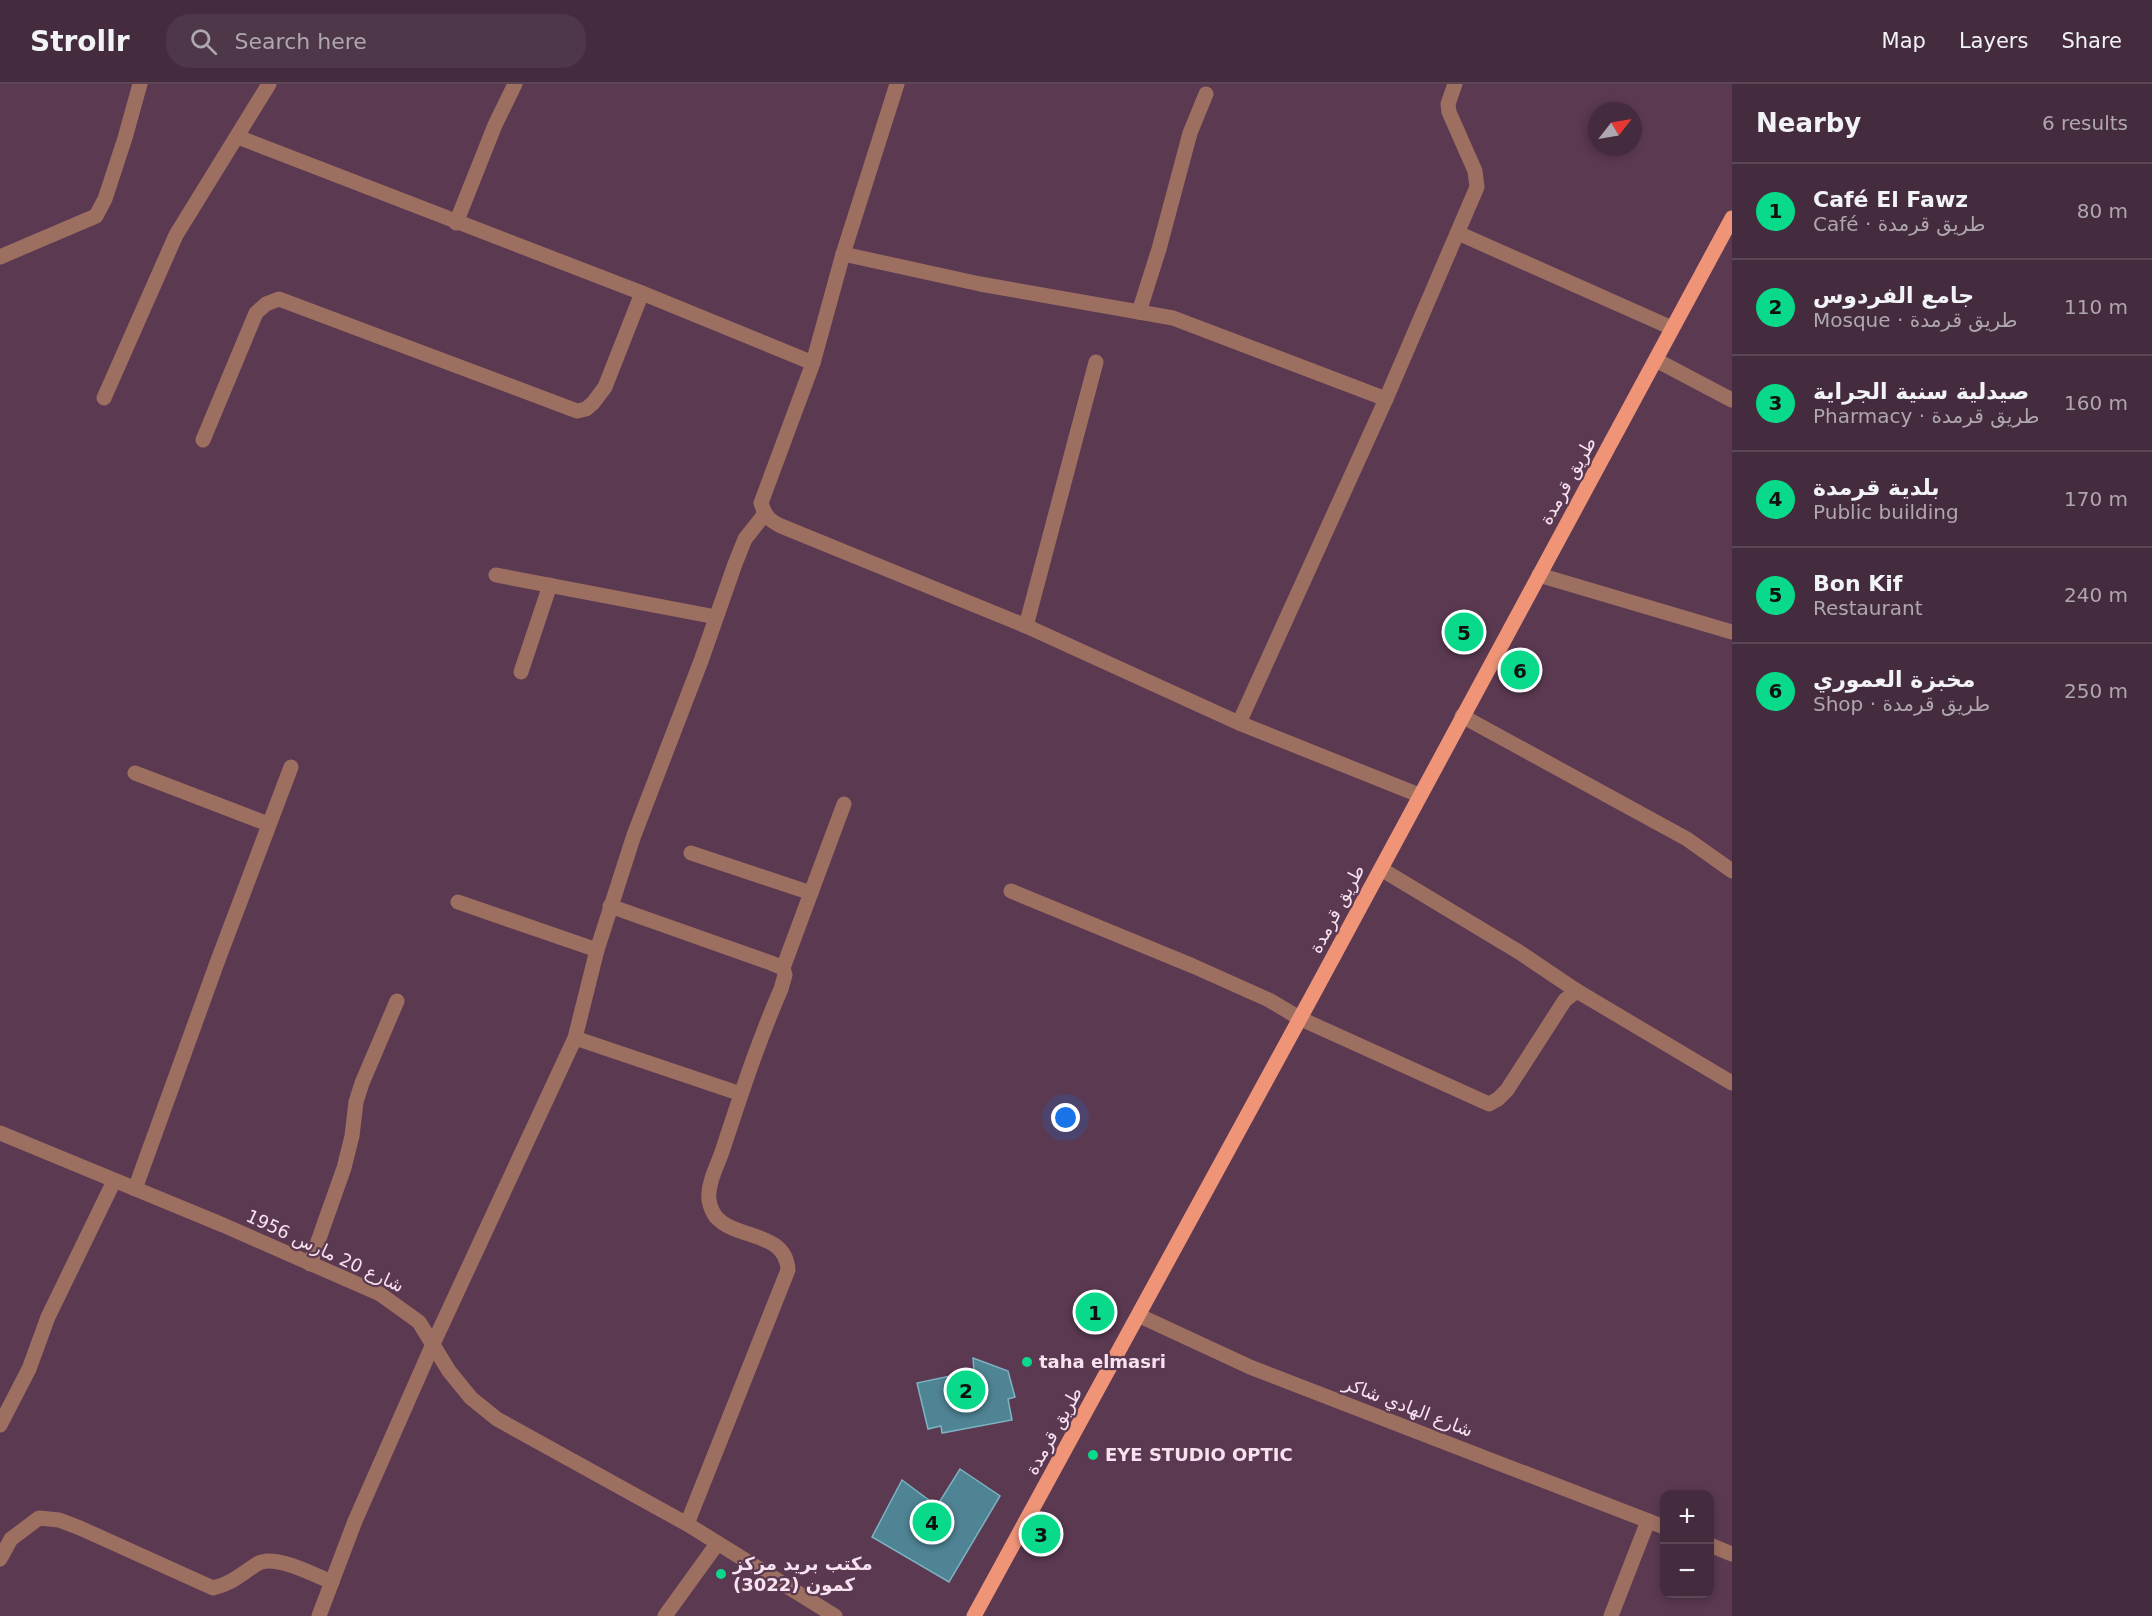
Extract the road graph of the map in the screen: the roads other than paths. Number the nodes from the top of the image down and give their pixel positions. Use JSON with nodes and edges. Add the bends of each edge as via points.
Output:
{"nodes":[{"id":1,"x":140,"y":84,"type":"edge"},
{"id":2,"x":269,"y":84,"type":"edge"},
{"id":3,"x":515,"y":84,"type":"edge"},
{"id":4,"x":897,"y":84,"type":"edge"},
{"id":5,"x":1455,"y":84,"type":"edge"},
{"id":6,"x":1206,"y":94,"type":"dead end"},
{"id":7,"x":238,"y":137,"type":"junction"},
{"id":8,"x":1732,"y":218,"type":"edge"},
{"id":9,"x":456,"y":223,"type":"junction"},
{"id":10,"x":1458,"y":234,"type":"junction"},
{"id":11,"x":843,"y":254,"type":"junction"},
{"id":12,"x":0,"y":257,"type":"edge"},
{"id":13,"x":642,"y":293,"type":"junction"},
{"id":14,"x":1139,"y":312,"type":"junction"},
{"id":15,"x":1672,"y":328,"type":"junction"},
{"id":16,"x":1656,"y":360,"type":"junction"},
{"id":17,"x":1096,"y":362,"type":"dead end"},
{"id":18,"x":813,"y":363,"type":"junction"},
{"id":19,"x":104,"y":398,"type":"dead end"},
{"id":20,"x":1386,"y":399,"type":"junction"},
{"id":21,"x":1732,"y":400,"type":"edge"},
{"id":22,"x":202,"y":440,"type":"dead end"},
{"id":23,"x":764,"y":515,"type":"junction"},
{"id":24,"x":496,"y":575,"type":"dead end"},
{"id":25,"x":1539,"y":575,"type":"junction"},
{"id":26,"x":550,"y":585,"type":"junction"},
{"id":27,"x":716,"y":616,"type":"junction"},
{"id":28,"x":1026,"y":626,"type":"junction"},
{"id":29,"x":1732,"y":632,"type":"edge"},
{"id":30,"x":521,"y":672,"type":"dead end"},
{"id":31,"x":1462,"y":716,"type":"junction"},
{"id":32,"x":1239,"y":723,"type":"junction"},
{"id":33,"x":291,"y":767,"type":"dead end"},
{"id":34,"x":135,"y":773,"type":"dead end"},
{"id":35,"x":1419,"y":795,"type":"junction"},
{"id":36,"x":844,"y":804,"type":"dead end"},
{"id":37,"x":268,"y":824,"type":"junction"},
{"id":38,"x":691,"y":853,"type":"dead end"},
{"id":39,"x":1381,"y":869,"type":"junction"},
{"id":40,"x":1732,"y":871,"type":"edge"},
{"id":41,"x":1011,"y":891,"type":"dead end"},
{"id":42,"x":811,"y":893,"type":"junction"},
{"id":43,"x":458,"y":902,"type":"dead end"},
{"id":44,"x":610,"y":906,"type":"junction"},
{"id":45,"x":597,"y":950,"type":"junction"},
{"id":46,"x":783,"y":968,"type":"junction"},
{"id":47,"x":1577,"y":991,"type":"junction"},
{"id":48,"x":397,"y":1001,"type":"dead end"},
{"id":49,"x":1301,"y":1019,"type":"junction"},
{"id":50,"x":575,"y":1038,"type":"junction"},
{"id":51,"x":1732,"y":1083,"type":"edge"},
{"id":52,"x":741,"y":1094,"type":"junction"},
{"id":53,"x":0,"y":1133,"type":"edge"},
{"id":54,"x":114,"y":1181,"type":"junction"},
{"id":55,"x":135,"y":1189,"type":"junction"},
{"id":56,"x":310,"y":1264,"type":"junction"},
{"id":57,"x":1140,"y":1316,"type":"junction"},
{"id":58,"x":433,"y":1344,"type":"junction"},
{"id":59,"x":0,"y":1425,"type":"edge"},
{"id":60,"x":1648,"y":1521,"type":"junction"},
{"id":61,"x":687,"y":1524,"type":"junction"},
{"id":62,"x":1660,"y":1525,"type":"edge"},
{"id":63,"x":1732,"y":1536,"type":"edge"},
{"id":64,"x":717,"y":1544,"type":"junction"},
{"id":65,"x":1714,"y":1547,"type":"edge"},
{"id":66,"x":1728,"y":1553,"type":"edge"},
{"id":67,"x":0,"y":1559,"type":"edge"},
{"id":68,"x":332,"y":1582,"type":"junction"},
{"id":69,"x":319,"y":1616,"type":"edge"},
{"id":70,"x":665,"y":1616,"type":"edge"},
{"id":71,"x":835,"y":1616,"type":"edge"},
{"id":72,"x":974,"y":1616,"type":"edge"},
{"id":73,"x":1611,"y":1616,"type":"edge"}],
"edges":[{"from":1,"to":12,"type":"street","via":[[96,216]]},
{"from":2,"to":7,"type":"street"},
{"from":3,"to":9,"type":"street"},
{"from":4,"to":11,"type":"street"},
{"from":5,"to":10,"type":"street","via":[[1449,112],[1477,187]]},
{"from":6,"to":14,"type":"street","via":[[1190,133]]},
{"from":7,"to":9,"type":"street"},
{"from":7,"to":19,"type":"street","via":[[176,235]]},
{"from":8,"to":15,"type":"main road","name":"طريق قرمدة"},
{"from":9,"to":13,"type":"street"},
{"from":10,"to":15,"type":"street"},
{"from":10,"to":20,"type":"street"},
{"from":11,"to":14,"type":"street","via":[[980,284]]},
{"from":11,"to":18,"type":"street"},
{"from":13,"to":18,"type":"street"},
{"from":13,"to":22,"type":"street","via":[[605,387],[593,404],[578,411],[279,299],[256,313]]},
{"from":14,"to":20,"type":"street","via":[[1173,318]]},
{"from":15,"to":16,"type":"main road","name":"طريق قرمدة"},
{"from":16,"to":21,"type":"street"},
{"from":16,"to":25,"type":"main road","name":"طريق قرمدة"},
{"from":17,"to":28,"type":"street"},
{"from":18,"to":23,"type":"street","via":[[761,503]]},
{"from":20,"to":32,"type":"street"},
{"from":23,"to":27,"type":"street","via":[[745,539]]},
{"from":23,"to":28,"type":"street","via":[[781,526]]},
{"from":24,"to":26,"type":"street"},
{"from":25,"to":29,"type":"street"},
{"from":25,"to":31,"type":"main road","name":"طريق قرمدة"},
{"from":26,"to":27,"type":"street"},
{"from":26,"to":30,"type":"street"},
{"from":27,"to":44,"type":"street"},
{"from":28,"to":32,"type":"street"},
{"from":31,"to":35,"type":"main road","name":"طريق قرمدة"},
{"from":31,"to":40,"type":"street","via":[[1687,839]]},
{"from":32,"to":35,"type":"street"},
{"from":33,"to":37,"type":"street"},
{"from":34,"to":37,"type":"street"},
{"from":35,"to":39,"type":"main road","name":"طريق قرمدة"},
{"from":36,"to":42,"type":"street"},
{"from":37,"to":55,"type":"street"},
{"from":38,"to":42,"type":"street"},
{"from":39,"to":47,"type":"street"},
{"from":39,"to":49,"type":"main road","name":"طريق قرمدة"},
{"from":41,"to":49,"type":"street","via":[[1193,966]]},
{"from":42,"to":46,"type":"street"},
{"from":43,"to":45,"type":"street"},
{"from":44,"to":45,"type":"street"},
{"from":44,"to":46,"type":"street"},
{"from":45,"to":50,"type":"street"},
{"from":46,"to":52,"type":"street","via":[[784,981]]},
{"from":47,"to":49,"type":"street","via":[[1565,1000],[1506,1090],[1489,1104]]},
{"from":47,"to":51,"type":"street"},
{"from":48,"to":56,"type":"street","via":[[362,1083],[344,1168]]},
{"from":49,"to":57,"type":"main road","name":"طريق قرمدة"},
{"from":50,"to":52,"type":"street"},
{"from":50,"to":58,"type":"street"},
{"from":52,"to":61,"type":"street","via":[[715,1172],[709,1199],[712,1211],[724,1223],[781,1249],[788,1258],[788,1270]]},
{"from":53,"to":54,"type":"street","name":"شارع 20 مارس 1956"},
{"from":54,"to":55,"type":"street","name":"شارع 20 مارس 1956"},
{"from":54,"to":59,"type":"street","via":[[56,1300],[30,1369]]},
{"from":55,"to":56,"type":"street","name":"شارع 20 مارس 1956"},
{"from":56,"to":58,"type":"street","name":"شارع 20 مارس 1956","via":[[380,1294],[419,1322]]},
{"from":57,"to":60,"type":"street","name":"شارع الهادي شاكر","via":[[1250,1367]]},
{"from":57,"to":72,"type":"main road","name":"طريق قرمدة"},
{"from":58,"to":61,"type":"street","name":"شارع 20 مارس 1956","via":[[471,1398],[497,1419]]},
{"from":58,"to":68,"type":"street"},
{"from":60,"to":62,"type":"street","name":"شارع الهادي شاكر"},
{"from":60,"to":73,"type":"street"},
{"from":61,"to":64,"type":"street","name":"شارع 20 مارس 1956"},
{"from":63,"to":66,"type":"street"},
{"from":64,"to":70,"type":"street"},
{"from":64,"to":71,"type":"street","name":"شارع 20 مارس 1956"},
{"from":65,"to":66,"type":"street"},
{"from":67,"to":68,"type":"street","via":[[11,1539],[39,1518],[80,1528],[213,1588],[229,1584],[260,1562],[274,1559]]},
{"from":68,"to":69,"type":"street"}]}
